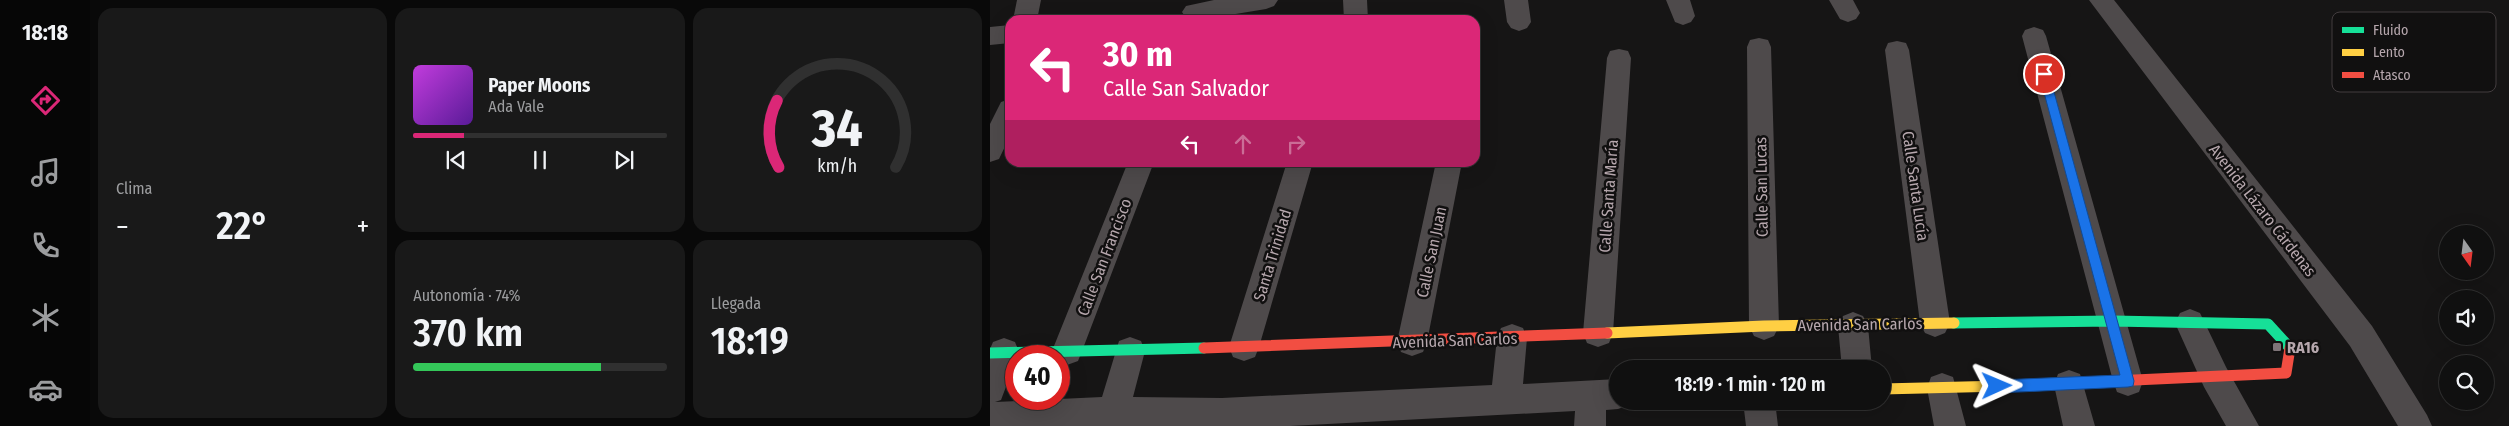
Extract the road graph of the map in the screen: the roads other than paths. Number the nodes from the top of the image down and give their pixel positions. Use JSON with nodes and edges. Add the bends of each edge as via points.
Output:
{"nodes":[{"id":1,"x":1029,"y":0,"type":"edge"},
{"id":2,"x":1266,"y":0,"type":"edge"},
{"id":3,"x":1356,"y":0,"type":"edge"},
{"id":4,"x":2101,"y":0,"type":"edge"},
{"id":5,"x":1194,"y":11,"type":"edge"},
{"id":6,"x":1027,"y":15,"type":"edge"},
{"id":7,"x":1356,"y":15,"type":"edge"},
{"id":8,"x":990,"y":36,"type":"edge"},
{"id":9,"x":1005,"y":36,"type":"edge"},
{"id":10,"x":2034,"y":36,"type":"dead end"},
{"id":11,"x":1759,"y":48,"type":"dead end"},
{"id":12,"x":1897,"y":50,"type":"dead end"},
{"id":13,"x":1619,"y":58,"type":"dead end"},
{"id":14,"x":1005,"y":120,"type":"edge"},
{"id":15,"x":990,"y":151,"type":"edge"},
{"id":16,"x":1139,"y":167,"type":"edge"},
{"id":17,"x":1298,"y":167,"type":"edge"},
{"id":18,"x":1448,"y":167,"type":"edge"},
{"id":19,"x":1935,"y":322,"type":"junction"},
{"id":20,"x":2113,"y":322,"type":"junction"},
{"id":21,"x":2190,"y":323,"type":"junction"},
{"id":22,"x":1764,"y":326,"type":"junction"},
{"id":23,"x":1853,"y":326,"type":"junction"},
{"id":24,"x":1598,"y":333,"type":"junction"},
{"id":25,"x":1512,"y":338,"type":"junction"},
{"id":26,"x":1412,"y":342,"type":"junction"},
{"id":27,"x":1069,"y":345,"type":"edge"},
{"id":28,"x":1244,"y":347,"type":"junction"},
{"id":29,"x":1070,"y":351,"type":"edge"},
{"id":30,"x":1130,"y":351,"type":"junction"},
{"id":31,"x":997,"y":352,"type":"edge"},
{"id":32,"x":1856,"y":360,"type":"edge"},
{"id":33,"x":2215,"y":377,"type":"junction"},
{"id":34,"x":2128,"y":381,"type":"junction"},
{"id":35,"x":2069,"y":385,"type":"junction"},
{"id":36,"x":1942,"y":388,"type":"junction"},
{"id":37,"x":990,"y":389,"type":"edge"},
{"id":38,"x":1891,"y":389,"type":"edge"},
{"id":39,"x":1604,"y":395,"type":"edge"},
{"id":40,"x":1506,"y":399,"type":"junction"},
{"id":41,"x":1760,"y":410,"type":"edge"},
{"id":42,"x":1114,"y":412,"type":"junction"},
{"id":43,"x":1403,"y":415,"type":"edge"},
{"id":44,"x":990,"y":418,"type":"edge"},
{"id":45,"x":1041,"y":420,"type":"edge"},
{"id":46,"x":1220,"y":420,"type":"edge"},
{"id":47,"x":1590,"y":426,"type":"edge"},
{"id":48,"x":1762,"y":426,"type":"edge"},
{"id":49,"x":1950,"y":426,"type":"edge"},
{"id":50,"x":2079,"y":426,"type":"edge"},
{"id":51,"x":2244,"y":426,"type":"edge"},
{"id":52,"x":2416,"y":426,"type":"edge"}],
"edges":[{"from":1,"to":6,"type":"street"},
{"from":2,"to":5,"type":"street"},
{"from":3,"to":7,"type":"street"},
{"from":4,"to":52,"type":"street","name":"Avenida Lázaro Cárdenas","via":[[2360,336]]},
{"from":8,"to":9,"type":"street"},
{"from":10,"to":20,"type":"street"},
{"from":11,"to":22,"type":"street","name":"Calle San Lucas"},
{"from":12,"to":19,"type":"street","name":"Calle Santa Lucía"},
{"from":13,"to":24,"type":"street","name":"Calle Santa María"},
{"from":14,"to":15,"type":"street"},
{"from":16,"to":27,"type":"street","name":"Calle San Francisco"},
{"from":17,"to":28,"type":"street","name":"Santa Trinidad"},
{"from":18,"to":26,"type":"street","name":"Calle San Juan"},
{"from":19,"to":20,"type":"street","name":"Avenida San Carlos"},
{"from":19,"to":23,"type":"street","name":"Avenida San Carlos"},
{"from":20,"to":21,"type":"street","name":"Avenida San Carlos"},
{"from":20,"to":34,"type":"street"},
{"from":21,"to":33,"type":"street"},
{"from":21,"to":33,"type":"street","name":"Avenida San Carlos","via":[[2268,324],[2291,349],[2286,373]]},
{"from":22,"to":23,"type":"street","name":"Avenida San Carlos"},
{"from":22,"to":24,"type":"street","name":"Avenida San Carlos"},
{"from":23,"to":32,"type":"street"},
{"from":24,"to":25,"type":"street","name":"Avenida San Carlos"},
{"from":25,"to":26,"type":"street","name":"Avenida San Carlos"},
{"from":25,"to":40,"type":"street"},
{"from":26,"to":28,"type":"street","name":"Avenida San Carlos"},
{"from":28,"to":30,"type":"street","name":"Avenida San Carlos"},
{"from":29,"to":30,"type":"street","name":"Avenida San Carlos"},
{"from":30,"to":42,"type":"street"},
{"from":31,"to":37,"type":"street"},
{"from":33,"to":34,"type":"street","name":"Avenida San Carlos"},
{"from":33,"to":51,"type":"street"},
{"from":34,"to":35,"type":"street","name":"Avenida San Carlos"},
{"from":35,"to":36,"type":"street","name":"Avenida San Carlos"},
{"from":35,"to":50,"type":"street"},
{"from":36,"to":38,"type":"street","name":"Avenida San Carlos"},
{"from":36,"to":49,"type":"street"},
{"from":39,"to":40,"type":"street"},
{"from":39,"to":47,"type":"street"},
{"from":40,"to":43,"type":"street"},
{"from":41,"to":48,"type":"street"},
{"from":42,"to":45,"type":"street"},
{"from":42,"to":46,"type":"street"},
{"from":43,"to":46,"type":"street"},
{"from":44,"to":45,"type":"street"}]}
